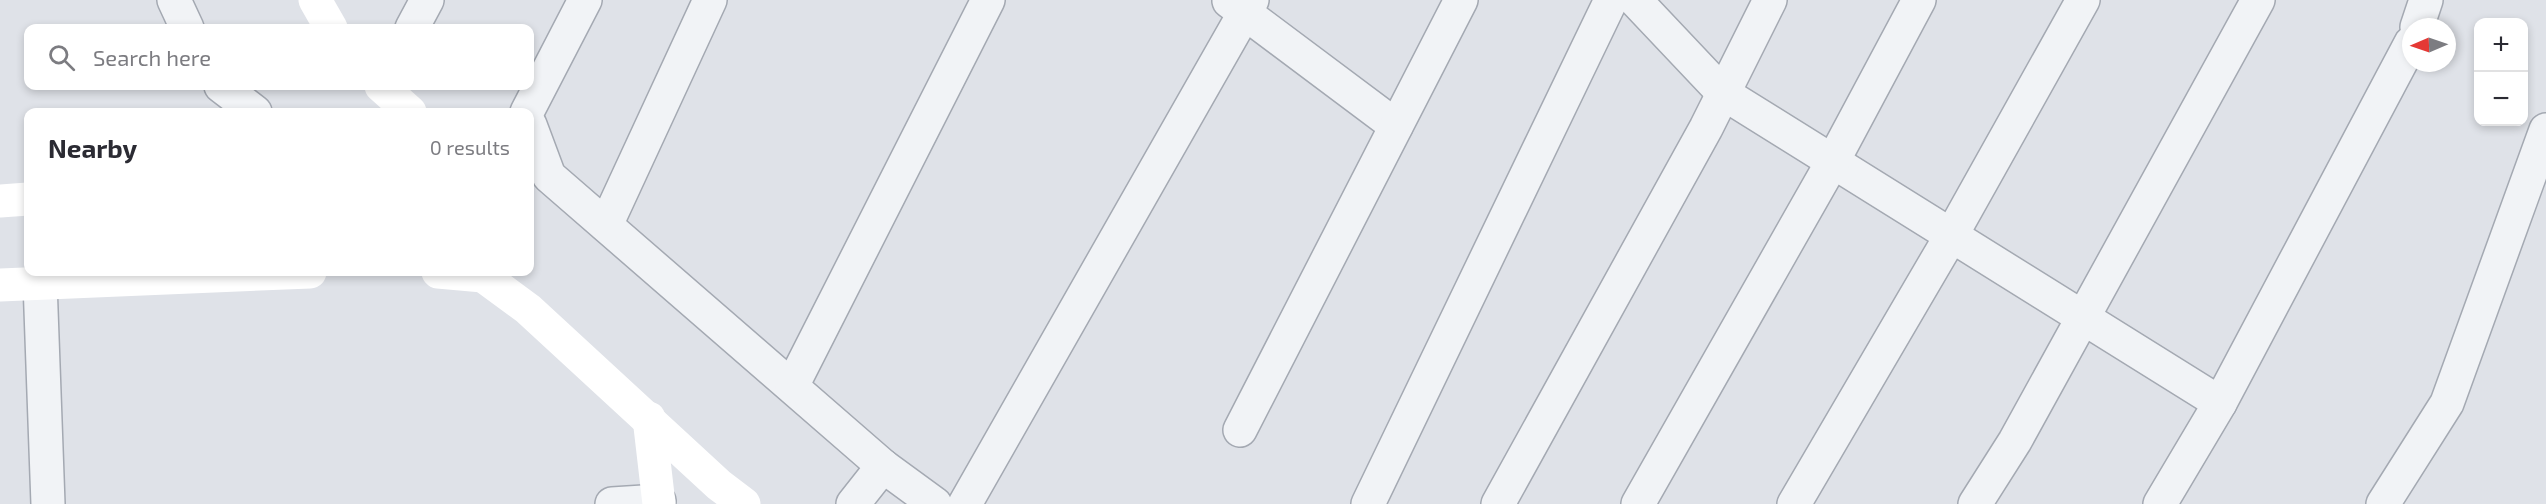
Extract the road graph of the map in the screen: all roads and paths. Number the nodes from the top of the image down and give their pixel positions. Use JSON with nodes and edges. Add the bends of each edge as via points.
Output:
{"nodes":[{"id":1,"x":174,"y":0,"type":"edge"},
{"id":2,"x":315,"y":0,"type":"edge"},
{"id":3,"x":428,"y":0,"type":"edge"},
{"id":4,"x":585,"y":0,"type":"edge"},
{"id":5,"x":710,"y":0,"type":"edge"},
{"id":6,"x":988,"y":0,"type":"edge"},
{"id":7,"x":1461,"y":0,"type":"edge"},
{"id":8,"x":1611,"y":0,"type":"edge"},
{"id":9,"x":1635,"y":0,"type":"edge"},
{"id":10,"x":1770,"y":0,"type":"edge"},
{"id":11,"x":1919,"y":0,"type":"edge"},
{"id":12,"x":2083,"y":0,"type":"edge"},
{"id":13,"x":2258,"y":0,"type":"edge"},
{"id":14,"x":2426,"y":0,"type":"edge"},
{"id":15,"x":1242,"y":4,"type":"edge"},
{"id":16,"x":2420,"y":18,"type":"edge"},
{"id":17,"x":185,"y":24,"type":"edge"},
{"id":18,"x":329,"y":24,"type":"edge"},
{"id":19,"x":414,"y":24,"type":"edge"},
{"id":20,"x":2402,"y":60,"type":"edge"},
{"id":21,"x":226,"y":90,"type":"edge"},
{"id":22,"x":386,"y":90,"type":"edge"},
{"id":23,"x":1723,"y":93,"type":"junction"},
{"id":24,"x":250,"y":108,"type":"edge"},
{"id":25,"x":406,"y":108,"type":"edge"},
{"id":26,"x":529,"y":108,"type":"edge"},
{"id":27,"x":1396,"y":126,"type":"junction"},
{"id":28,"x":2546,"y":130,"type":"edge"},
{"id":29,"x":534,"y":136,"type":"edge"},
{"id":30,"x":1833,"y":161,"type":"junction"},
{"id":31,"x":24,"y":199,"type":"edge"},
{"id":32,"x":0,"y":201,"type":"edge"},
{"id":33,"x":606,"y":225,"type":"junction"},
{"id":34,"x":1951,"y":236,"type":"junction"},
{"id":35,"x":202,"y":276,"type":"edge"},
{"id":36,"x":485,"y":276,"type":"edge"},
{"id":37,"x":40,"y":282,"type":"junction"},
{"id":38,"x":0,"y":285,"type":"edge"},
{"id":39,"x":2083,"y":318,"type":"junction"},
{"id":40,"x":792,"y":386,"type":"junction"},
{"id":41,"x":2220,"y":403,"type":"junction"},
{"id":42,"x":649,"y":418,"type":"junction"},
{"id":43,"x":1240,"y":430,"type":"dead end"},
{"id":44,"x":883,"y":465,"type":"junction"},
{"id":45,"x":728,"y":498,"type":"edge"},
{"id":46,"x":659,"y":503,"type":"edge"},
{"id":47,"x":48,"y":504,"type":"edge"},
{"id":48,"x":612,"y":504,"type":"edge"},
{"id":49,"x":853,"y":504,"type":"edge"},
{"id":50,"x":935,"y":504,"type":"edge"},
{"id":51,"x":965,"y":504,"type":"edge"},
{"id":52,"x":1368,"y":504,"type":"edge"},
{"id":53,"x":1498,"y":504,"type":"edge"},
{"id":54,"x":1638,"y":504,"type":"edge"},
{"id":55,"x":1794,"y":504,"type":"edge"},
{"id":56,"x":1975,"y":504,"type":"edge"},
{"id":57,"x":2160,"y":504,"type":"edge"},
{"id":58,"x":2383,"y":504,"type":"edge"}],
"edges":[{"from":1,"to":17,"type":"street"},
{"from":2,"to":18,"type":"street"},
{"from":3,"to":19,"type":"street"},
{"from":4,"to":26,"type":"street"},
{"from":5,"to":33,"type":"street"},
{"from":6,"to":40,"type":"street"},
{"from":7,"to":27,"type":"street"},
{"from":8,"to":52,"type":"street"},
{"from":9,"to":23,"type":"street"},
{"from":10,"to":23,"type":"street"},
{"from":11,"to":30,"type":"street"},
{"from":12,"to":34,"type":"street"},
{"from":13,"to":39,"type":"street"},
{"from":14,"to":16,"type":"street"},
{"from":15,"to":27,"type":"street"},
{"from":15,"to":51,"type":"street"},
{"from":20,"to":41,"type":"street"},
{"from":21,"to":24,"type":"street"},
{"from":22,"to":25,"type":"street"},
{"from":23,"to":30,"type":"street"},
{"from":23,"to":53,"type":"street"},
{"from":27,"to":43,"type":"street"},
{"from":28,"to":58,"type":"street","via":[[2447,403]]},
{"from":29,"to":33,"type":"street","via":[[549,176]]},
{"from":30,"to":34,"type":"street"},
{"from":30,"to":54,"type":"street"},
{"from":31,"to":32,"type":"street"},
{"from":33,"to":40,"type":"street"},
{"from":34,"to":39,"type":"street"},
{"from":34,"to":55,"type":"street"},
{"from":35,"to":37,"type":"street"},
{"from":36,"to":42,"type":"street","via":[[528,309]]},
{"from":37,"to":38,"type":"street"},
{"from":37,"to":47,"type":"street"},
{"from":39,"to":41,"type":"street"},
{"from":39,"to":56,"type":"street"},
{"from":40,"to":44,"type":"street"},
{"from":41,"to":57,"type":"street"},
{"from":42,"to":45,"type":"street"},
{"from":42,"to":46,"type":"street"},
{"from":44,"to":49,"type":"street"},
{"from":44,"to":50,"type":"street"},
{"from":46,"to":48,"type":"street"}]}
